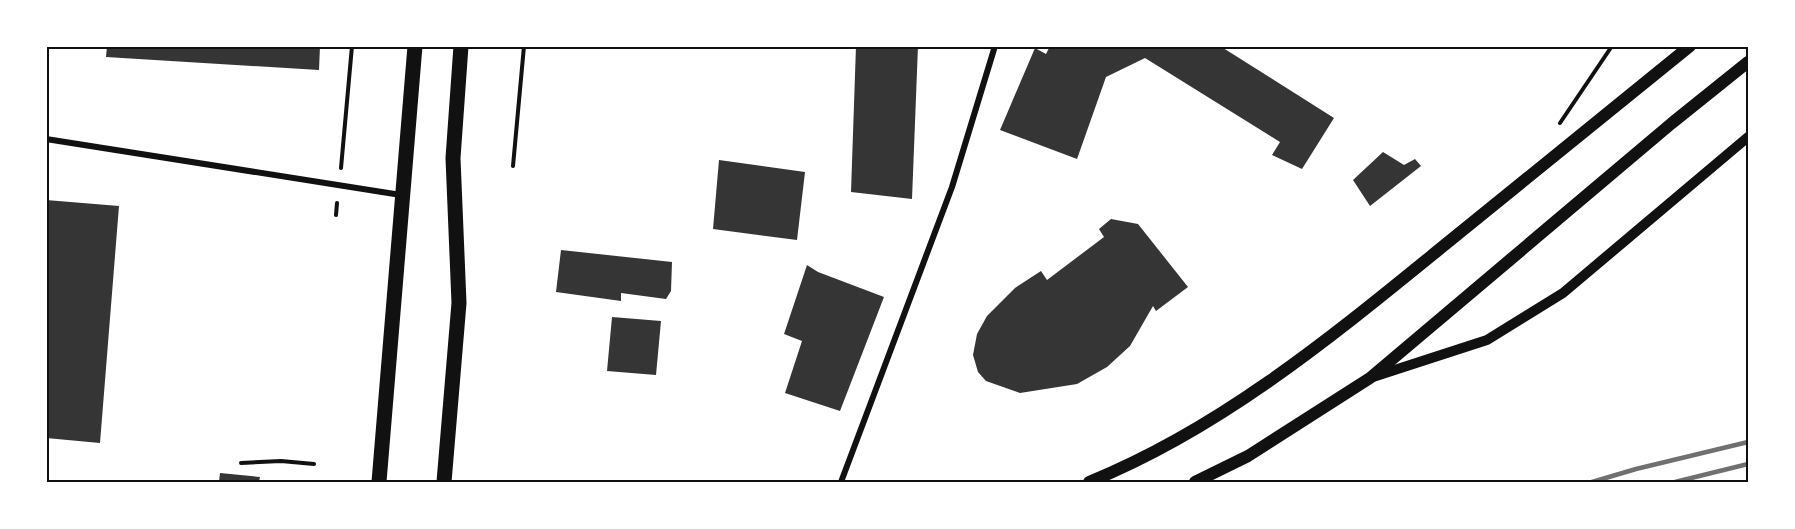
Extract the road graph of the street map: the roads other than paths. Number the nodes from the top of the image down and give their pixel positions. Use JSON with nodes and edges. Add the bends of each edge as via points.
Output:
{"nodes":[{"id":1,"x":415,"y":46,"type":"edge"},
{"id":2,"x":461,"y":46,"type":"edge"},
{"id":3,"x":995,"y":46,"type":"edge"},
{"id":4,"x":1690,"y":46,"type":"edge"},
{"id":5,"x":1749,"y":62,"type":"edge"},
{"id":6,"x":1749,"y":137,"type":"edge"},
{"id":7,"x":46,"y":139,"type":"edge"},
{"id":8,"x":401,"y":195,"type":"junction"},
{"id":9,"x":1370,"y":378,"type":"junction"},
{"id":10,"x":379,"y":483,"type":"edge"},
{"id":11,"x":444,"y":483,"type":"edge"},
{"id":12,"x":841,"y":483,"type":"edge"},
{"id":13,"x":1089,"y":483,"type":"edge"},
{"id":14,"x":1195,"y":483,"type":"edge"}],
"edges":[{"from":1,"to":8,"type":"main road"},
{"from":2,"to":11,"type":"main road","via":[[453,158],[459,303]]},
{"from":3,"to":12,"type":"street","via":[[952,187]]},
{"from":4,"to":13,"type":"main road","via":[[1336,333],[1216,416]]},
{"from":5,"to":9,"type":"main road"},
{"from":6,"to":9,"type":"street","via":[[1563,294],[1487,340]]},
{"from":7,"to":8,"type":"street"},
{"from":8,"to":10,"type":"main road"},
{"from":9,"to":14,"type":"main road","via":[[1248,456]]}]}
